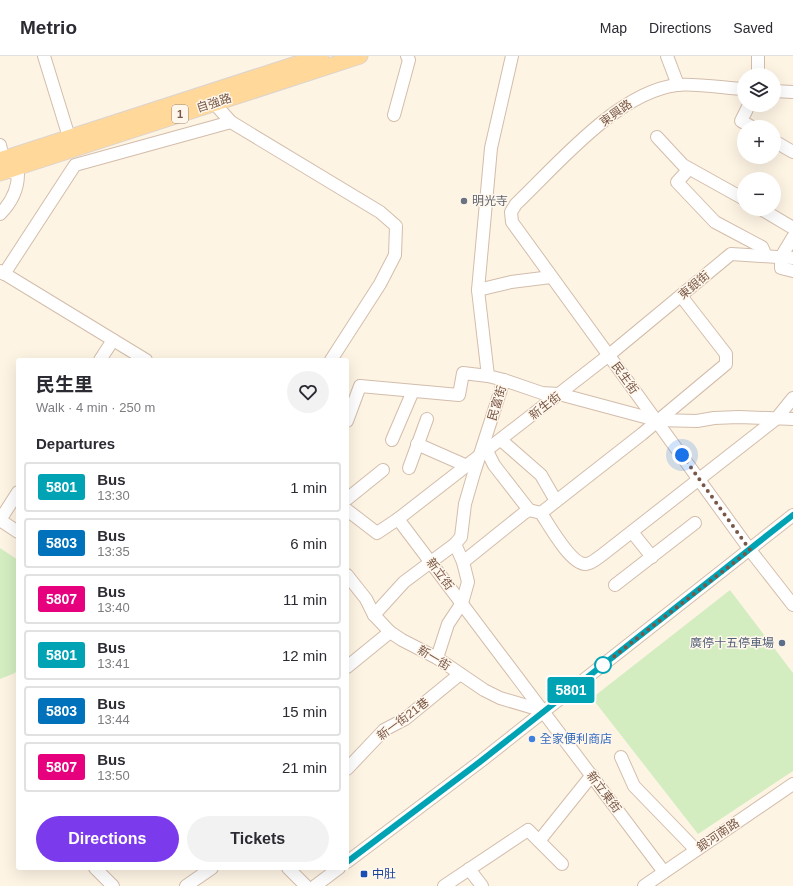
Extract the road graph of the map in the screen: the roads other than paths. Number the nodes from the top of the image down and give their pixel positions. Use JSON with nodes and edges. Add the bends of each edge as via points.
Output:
{"nodes":[{"id":1,"x":44,"y":56,"type":"edge"},
{"id":2,"x":321,"y":56,"type":"edge"},
{"id":3,"x":360,"y":56,"type":"edge"},
{"id":4,"x":407,"y":56,"type":"edge"},
{"id":5,"x":512,"y":56,"type":"edge"},
{"id":6,"x":667,"y":56,"type":"edge"},
{"id":7,"x":758,"y":56,"type":"edge"},
{"id":8,"x":758,"y":68,"type":"edge"},
{"id":9,"x":678,"y":85,"type":"junction"},
{"id":10,"x":737,"y":89,"type":"edge"},
{"id":11,"x":781,"y":91,"type":"edge"},
{"id":12,"x":793,"y":92,"type":"edge"},
{"id":13,"x":211,"y":98,"type":"junction"},
{"id":14,"x":394,"y":115,"type":"dead end"},
{"id":15,"x":230,"y":122,"type":"junction"},
{"id":16,"x":656,"y":137,"type":"dead end"},
{"id":17,"x":72,"y":143,"type":"junction"},
{"id":18,"x":781,"y":144,"type":"edge"},
{"id":19,"x":793,"y":152,"type":"edge"},
{"id":20,"x":2,"y":164,"type":"edge"},
{"id":21,"x":689,"y":169,"type":"junction"},
{"id":22,"x":737,"y":195,"type":"edge"},
{"id":23,"x":516,"y":204,"type":"joint"},
{"id":24,"x":0,"y":214,"type":"edge"},
{"id":25,"x":772,"y":216,"type":"edge"},
{"id":26,"x":793,"y":228,"type":"edge"},
{"id":27,"x":793,"y":237,"type":"edge"},
{"id":28,"x":766,"y":256,"type":"junction"},
{"id":29,"x":787,"y":258,"type":"edge"},
{"id":30,"x":793,"y":271,"type":"edge"},
{"id":31,"x":2,"y":273,"type":"edge"},
{"id":32,"x":551,"y":277,"type":"junction"},
{"id":33,"x":478,"y":290,"type":"junction"},
{"id":34,"x":681,"y":296,"type":"junction"},
{"id":35,"x":113,"y":340,"type":"junction"},
{"id":36,"x":609,"y":355,"type":"junction"},
{"id":37,"x":101,"y":358,"type":"edge"},
{"id":38,"x":143,"y":358,"type":"edge"},
{"id":39,"x":332,"y":358,"type":"edge"},
{"id":40,"x":488,"y":376,"type":"junction"},
{"id":41,"x":504,"y":380,"type":"junction"},
{"id":42,"x":413,"y":391,"type":"junction"},
{"id":43,"x":559,"y":394,"type":"junction"},
{"id":44,"x":793,"y":398,"type":"edge"},
{"id":45,"x":349,"y":416,"type":"edge"},
{"id":46,"x":427,"y":419,"type":"dead end"},
{"id":47,"x":776,"y":419,"type":"junction"},
{"id":48,"x":793,"y":419,"type":"edge"},
{"id":49,"x":656,"y":420,"type":"junction"},
{"id":50,"x":392,"y":440,"type":"dead end"},
{"id":51,"x":501,"y":440,"type":"junction"},
{"id":52,"x":417,"y":444,"type":"junction"},
{"id":53,"x":484,"y":450,"type":"junction"},
{"id":54,"x":467,"y":466,"type":"junction"},
{"id":55,"x":409,"y":468,"type":"dead end"},
{"id":56,"x":383,"y":470,"type":"dead end"},
{"id":57,"x":699,"y":478,"type":"junction"},
{"id":58,"x":16,"y":495,"type":"edge"},
{"id":59,"x":349,"y":497,"type":"edge"},
{"id":60,"x":556,"y":501,"type":"junction"},
{"id":61,"x":529,"y":510,"type":"junction"},
{"id":62,"x":349,"y":512,"type":"edge"},
{"id":63,"x":541,"y":513,"type":"junction"},
{"id":64,"x":793,"y":516,"type":"edge"},
{"id":65,"x":398,"y":519,"type":"junction"},
{"id":66,"x":695,"y":523,"type":"dead end"},
{"id":67,"x":16,"y":531,"type":"edge"},
{"id":68,"x":632,"y":532,"type":"junction"},
{"id":69,"x":455,"y":544,"type":"junction"},
{"id":70,"x":750,"y":550,"type":"junction"},
{"id":71,"x":652,"y":557,"type":"junction"},
{"id":72,"x":431,"y":562,"type":"junction"},
{"id":73,"x":463,"y":562,"type":"junction"},
{"id":74,"x":349,"y":578,"type":"edge"},
{"id":75,"x":615,"y":585,"type":"dead end"},
{"id":76,"x":462,"y":603,"type":"junction"},
{"id":77,"x":793,"y":604,"type":"edge"},
{"id":78,"x":374,"y":615,"type":"junction"},
{"id":79,"x":390,"y":632,"type":"junction"},
{"id":80,"x":437,"y":658,"type":"junction"},
{"id":81,"x":349,"y":662,"type":"edge"},
{"id":82,"x":460,"y":674,"type":"junction"},
{"id":83,"x":544,"y":711,"type":"junction"},
{"id":84,"x":621,"y":757,"type":"dead end"},
{"id":85,"x":349,"y":767,"type":"edge"},
{"id":86,"x":592,"y":775,"type":"junction"},
{"id":87,"x":793,"y":784,"type":"edge"},
{"id":88,"x":539,"y":841,"type":"junction"},
{"id":89,"x":696,"y":850,"type":"junction"},
{"id":90,"x":349,"y":860,"type":"edge"},
{"id":91,"x":562,"y":864,"type":"dead end"},
{"id":92,"x":468,"y":869,"type":"junction"},
{"id":93,"x":97,"y":870,"type":"edge"},
{"id":94,"x":209,"y":870,"type":"edge"},
{"id":95,"x":290,"y":870,"type":"edge"},
{"id":96,"x":336,"y":870,"type":"edge"},
{"id":97,"x":664,"y":872,"type":"junction"},
{"id":98,"x":113,"y":886,"type":"edge"},
{"id":99,"x":186,"y":886,"type":"edge"},
{"id":100,"x":306,"y":886,"type":"edge"},
{"id":101,"x":315,"y":886,"type":"edge"},
{"id":102,"x":444,"y":886,"type":"edge"},
{"id":103,"x":482,"y":886,"type":"edge"},
{"id":104,"x":644,"y":886,"type":"edge"}],
"edges":[{"from":1,"to":17,"type":"street"},
{"from":2,"to":13,"type":"main road","name":"自強路","number":"1"},
{"from":3,"to":13,"type":"main road","name":"自強路","number":"1"},
{"from":4,"to":14,"type":"street","via":[[409,60]]},
{"from":5,"to":33,"type":"street","via":[[491,148]]},
{"from":6,"to":9,"type":"street"},
{"from":7,"to":8,"type":"street"},
{"from":9,"to":10,"type":"street","name":"東興路"},
{"from":9,"to":23,"type":"street","name":"東興路","via":[[636,98],[603,120]]},
{"from":11,"to":12,"type":"street"},
{"from":13,"to":15,"type":"street"},
{"from":13,"to":17,"type":"main road","name":"自強路","number":"1"},
{"from":15,"to":31,"type":"street","via":[[75,165]]},
{"from":15,"to":39,"type":"street","via":[[380,212],[396,226],[395,255],[380,284]]},
{"from":16,"to":21,"type":"street"},
{"from":17,"to":20,"type":"main road","name":"自強路","number":"1"},
{"from":18,"to":19,"type":"street"},
{"from":20,"to":24,"type":"street","via":[[18,174],[18,186]]},
{"from":21,"to":22,"type":"street"},
{"from":21,"to":28,"type":"street","via":[[677,182],[715,222],[762,247]]},
{"from":23,"to":32,"type":"street","name":"民生街","via":[[512,212],[512,222]]},
{"from":25,"to":26,"type":"street"},
{"from":27,"to":29,"type":"street"},
{"from":28,"to":29,"type":"street","name":"東銀街"},
{"from":28,"to":34,"type":"street","name":"東銀街","via":[[731,254]]},
{"from":29,"to":30,"type":"street","via":[[781,268]]},
{"from":31,"to":35,"type":"street"},
{"from":32,"to":33,"type":"street","via":[[510,282]]},
{"from":32,"to":36,"type":"street","name":"民生街"},
{"from":33,"to":40,"type":"street"},
{"from":34,"to":36,"type":"street","name":"東銀街"},
{"from":34,"to":49,"type":"street","via":[[726,354],[726,364]]},
{"from":35,"to":37,"type":"street"},
{"from":35,"to":38,"type":"street"},
{"from":36,"to":43,"type":"street","name":"新生街"},
{"from":36,"to":49,"type":"street","name":"民生街"},
{"from":40,"to":41,"type":"street"},
{"from":40,"to":42,"type":"street","via":[[463,373],[459,395]]},
{"from":41,"to":43,"type":"street","name":"民富街","via":[[542,393]]},
{"from":41,"to":53,"type":"street","name":"民富街"},
{"from":42,"to":45,"type":"street","via":[[360,386]]},
{"from":42,"to":50,"type":"street"},
{"from":43,"to":49,"type":"street","name":"民富街"},
{"from":43,"to":51,"type":"street","name":"新生街"},
{"from":44,"to":47,"type":"street"},
{"from":46,"to":52,"type":"street"},
{"from":47,"to":48,"type":"street","name":"民富街"},
{"from":47,"to":49,"type":"street","name":"民富街","via":[[739,417],[697,421]]},
{"from":47,"to":57,"type":"street"},
{"from":49,"to":57,"type":"street","name":"民生街"},
{"from":49,"to":60,"type":"street","via":[[642,434]]},
{"from":51,"to":53,"type":"street","name":"新生街"},
{"from":51,"to":60,"type":"street","via":[[541,475]]},
{"from":52,"to":54,"type":"street"},
{"from":52,"to":55,"type":"street"},
{"from":53,"to":54,"type":"street"},
{"from":53,"to":61,"type":"street"},
{"from":53,"to":69,"type":"street","name":"民富街","via":[[465,504],[461,538]]},
{"from":54,"to":65,"type":"street"},
{"from":56,"to":59,"type":"street"},
{"from":57,"to":68,"type":"street"},
{"from":57,"to":70,"type":"street","name":"民生街"},
{"from":58,"to":67,"type":"street","via":[[0,520]]},
{"from":60,"to":63,"type":"street"},
{"from":61,"to":63,"type":"street"},
{"from":61,"to":73,"type":"street"},
{"from":62,"to":65,"type":"street","via":[[377,533]]},
{"from":63,"to":68,"type":"street","via":[[561,545],[579,564],[587,564],[602,555]]},
{"from":64,"to":70,"type":"street"},
{"from":65,"to":72,"type":"street","name":"新立街"},
{"from":66,"to":71,"type":"street"},
{"from":68,"to":71,"type":"street"},
{"from":69,"to":72,"type":"street"},
{"from":69,"to":73,"type":"street"},
{"from":70,"to":77,"type":"street","name":"民生街"},
{"from":70,"to":83,"type":"street"},
{"from":71,"to":75,"type":"street"},
{"from":72,"to":76,"type":"street","name":"新立街"},
{"from":72,"to":78,"type":"street","via":[[404,582]]},
{"from":73,"to":76,"type":"street","via":[[468,582]]},
{"from":74,"to":78,"type":"street","name":"新一街","via":[[366,599]]},
{"from":76,"to":80,"type":"street","via":[[448,624]]},
{"from":76,"to":83,"type":"street","name":"新立街"},
{"from":78,"to":79,"type":"street","name":"新一街"},
{"from":79,"to":80,"type":"street","name":"新一街"},
{"from":79,"to":81,"type":"street"},
{"from":80,"to":82,"type":"street","name":"新一街"},
{"from":82,"to":83,"type":"street","name":"新一街","via":[[500,698]]},
{"from":82,"to":85,"type":"street","name":"新一街21巷","via":[[405,719],[384,730]]},
{"from":83,"to":86,"type":"street","name":"新立東街"},
{"from":83,"to":90,"type":"street"},
{"from":84,"to":89,"type":"street","via":[[634,786]]},
{"from":86,"to":88,"type":"street"},
{"from":86,"to":97,"type":"street","name":"新立東街"},
{"from":87,"to":89,"type":"street","name":"銀河南路"},
{"from":88,"to":91,"type":"street"},
{"from":88,"to":92,"type":"street","via":[[528,830]]},
{"from":89,"to":97,"type":"street","name":"銀河南路"},
{"from":92,"to":102,"type":"street"},
{"from":92,"to":103,"type":"street"},
{"from":93,"to":98,"type":"street"},
{"from":94,"to":99,"type":"street"},
{"from":95,"to":100,"type":"street"},
{"from":96,"to":101,"type":"street"},
{"from":97,"to":104,"type":"street","name":"銀河南路"}]}
